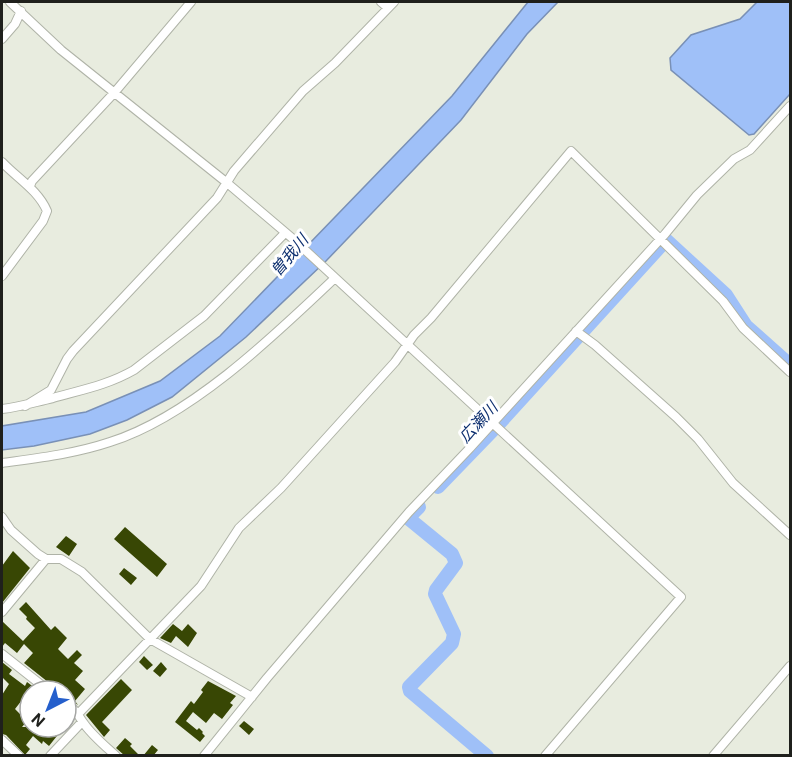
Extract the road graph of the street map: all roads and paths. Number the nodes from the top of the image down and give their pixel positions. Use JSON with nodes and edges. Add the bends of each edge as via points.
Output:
{"nodes":[{"id":1,"x":10,"y":2,"type":"edge"},
{"id":2,"x":191,"y":2,"type":"edge"},
{"id":3,"x":381,"y":2,"type":"edge"},
{"id":4,"x":391,"y":5,"type":"edge"},
{"id":5,"x":21,"y":11,"type":"junction"},
{"id":6,"x":2,"y":39,"type":"edge"},
{"id":7,"x":114,"y":93,"type":"junction"},
{"id":8,"x":790,"y":106,"type":"edge"},
{"id":9,"x":2,"y":162,"type":"edge"},
{"id":10,"x":226,"y":182,"type":"junction"},
{"id":11,"x":30,"y":186,"type":"junction"},
{"id":12,"x":288,"y":236,"type":"junction"},
{"id":13,"x":660,"y":239,"type":"junction"},
{"id":14,"x":2,"y":276,"type":"edge"},
{"id":15,"x":334,"y":278,"type":"junction"},
{"id":16,"x":576,"y":332,"type":"junction"},
{"id":17,"x":409,"y":345,"type":"junction"},
{"id":18,"x":790,"y":372,"type":"edge"},
{"id":19,"x":25,"y":406,"type":"junction"},
{"id":20,"x":2,"y":409,"type":"edge"},
{"id":21,"x":492,"y":422,"type":"junction"},
{"id":22,"x":2,"y":463,"type":"edge"},
{"id":23,"x":2,"y":517,"type":"edge"},
{"id":24,"x":790,"y":535,"type":"edge"},
{"id":25,"x":46,"y":559,"type":"junction"},
{"id":26,"x":2,"y":612,"type":"edge"},
{"id":27,"x":150,"y":639,"type":"junction"},
{"id":28,"x":2,"y":654,"type":"edge"},
{"id":29,"x":790,"y":666,"type":"edge"},
{"id":30,"x":34,"y":679,"type":"edge"},
{"id":31,"x":252,"y":697,"type":"junction"},
{"id":32,"x":78,"y":714,"type":"edge"},
{"id":33,"x":81,"y":717,"type":"junction"},
{"id":34,"x":2,"y":740,"type":"edge"},
{"id":35,"x":20,"y":756,"type":"edge"},
{"id":36,"x":50,"y":756,"type":"edge"},
{"id":37,"x":116,"y":756,"type":"edge"},
{"id":38,"x":204,"y":756,"type":"edge"},
{"id":39,"x":545,"y":756,"type":"edge"},
{"id":40,"x":713,"y":756,"type":"edge"}],
"edges":[{"from":1,"to":5,"type":"street"},
{"from":2,"to":7,"type":"street"},
{"from":3,"to":4,"type":"street"},
{"from":4,"to":10,"type":"street","via":[[303,91]]},
{"from":5,"to":6,"type":"street"},
{"from":5,"to":7,"type":"street"},
{"from":7,"to":10,"type":"street"},
{"from":7,"to":11,"type":"street"},
{"from":8,"to":13,"type":"street","via":[[750,150],[734,159],[697,195]]},
{"from":9,"to":11,"type":"street"},
{"from":10,"to":12,"type":"street"},
{"from":10,"to":19,"type":"street","via":[[217,198],[73,351],[51,390]]},
{"from":11,"to":14,"type":"street","via":[[47,211]]},
{"from":12,"to":15,"type":"street"},
{"from":12,"to":19,"type":"street","via":[[204,316],[134,370],[95,387]]},
{"from":13,"to":16,"type":"street"},
{"from":13,"to":17,"type":"street","via":[[571,152]]},
{"from":13,"to":18,"type":"street"},
{"from":15,"to":17,"type":"street"},
{"from":15,"to":22,"type":"street","via":[[246,358],[166,417],[130,435],[78,452]]},
{"from":16,"to":21,"type":"street"},
{"from":16,"to":24,"type":"street","via":[[676,417],[733,483]]},
{"from":17,"to":21,"type":"street"},
{"from":17,"to":27,"type":"street","via":[[239,528],[201,586]]},
{"from":19,"to":20,"type":"street"},
{"from":21,"to":31,"type":"street","via":[[409,512]]},
{"from":21,"to":39,"type":"street","via":[[681,597]]},
{"from":23,"to":25,"type":"street","via":[[28,546]]},
{"from":25,"to":26,"type":"street"},
{"from":25,"to":27,"type":"street","via":[[61,559],[82,572]]},
{"from":27,"to":31,"type":"street"},
{"from":27,"to":33,"type":"street"},
{"from":28,"to":30,"type":"street"},
{"from":29,"to":40,"type":"street"},
{"from":31,"to":38,"type":"street"},
{"from":32,"to":33,"type":"street"},
{"from":33,"to":36,"type":"street"},
{"from":33,"to":37,"type":"street"},
{"from":34,"to":35,"type":"street"}]}
